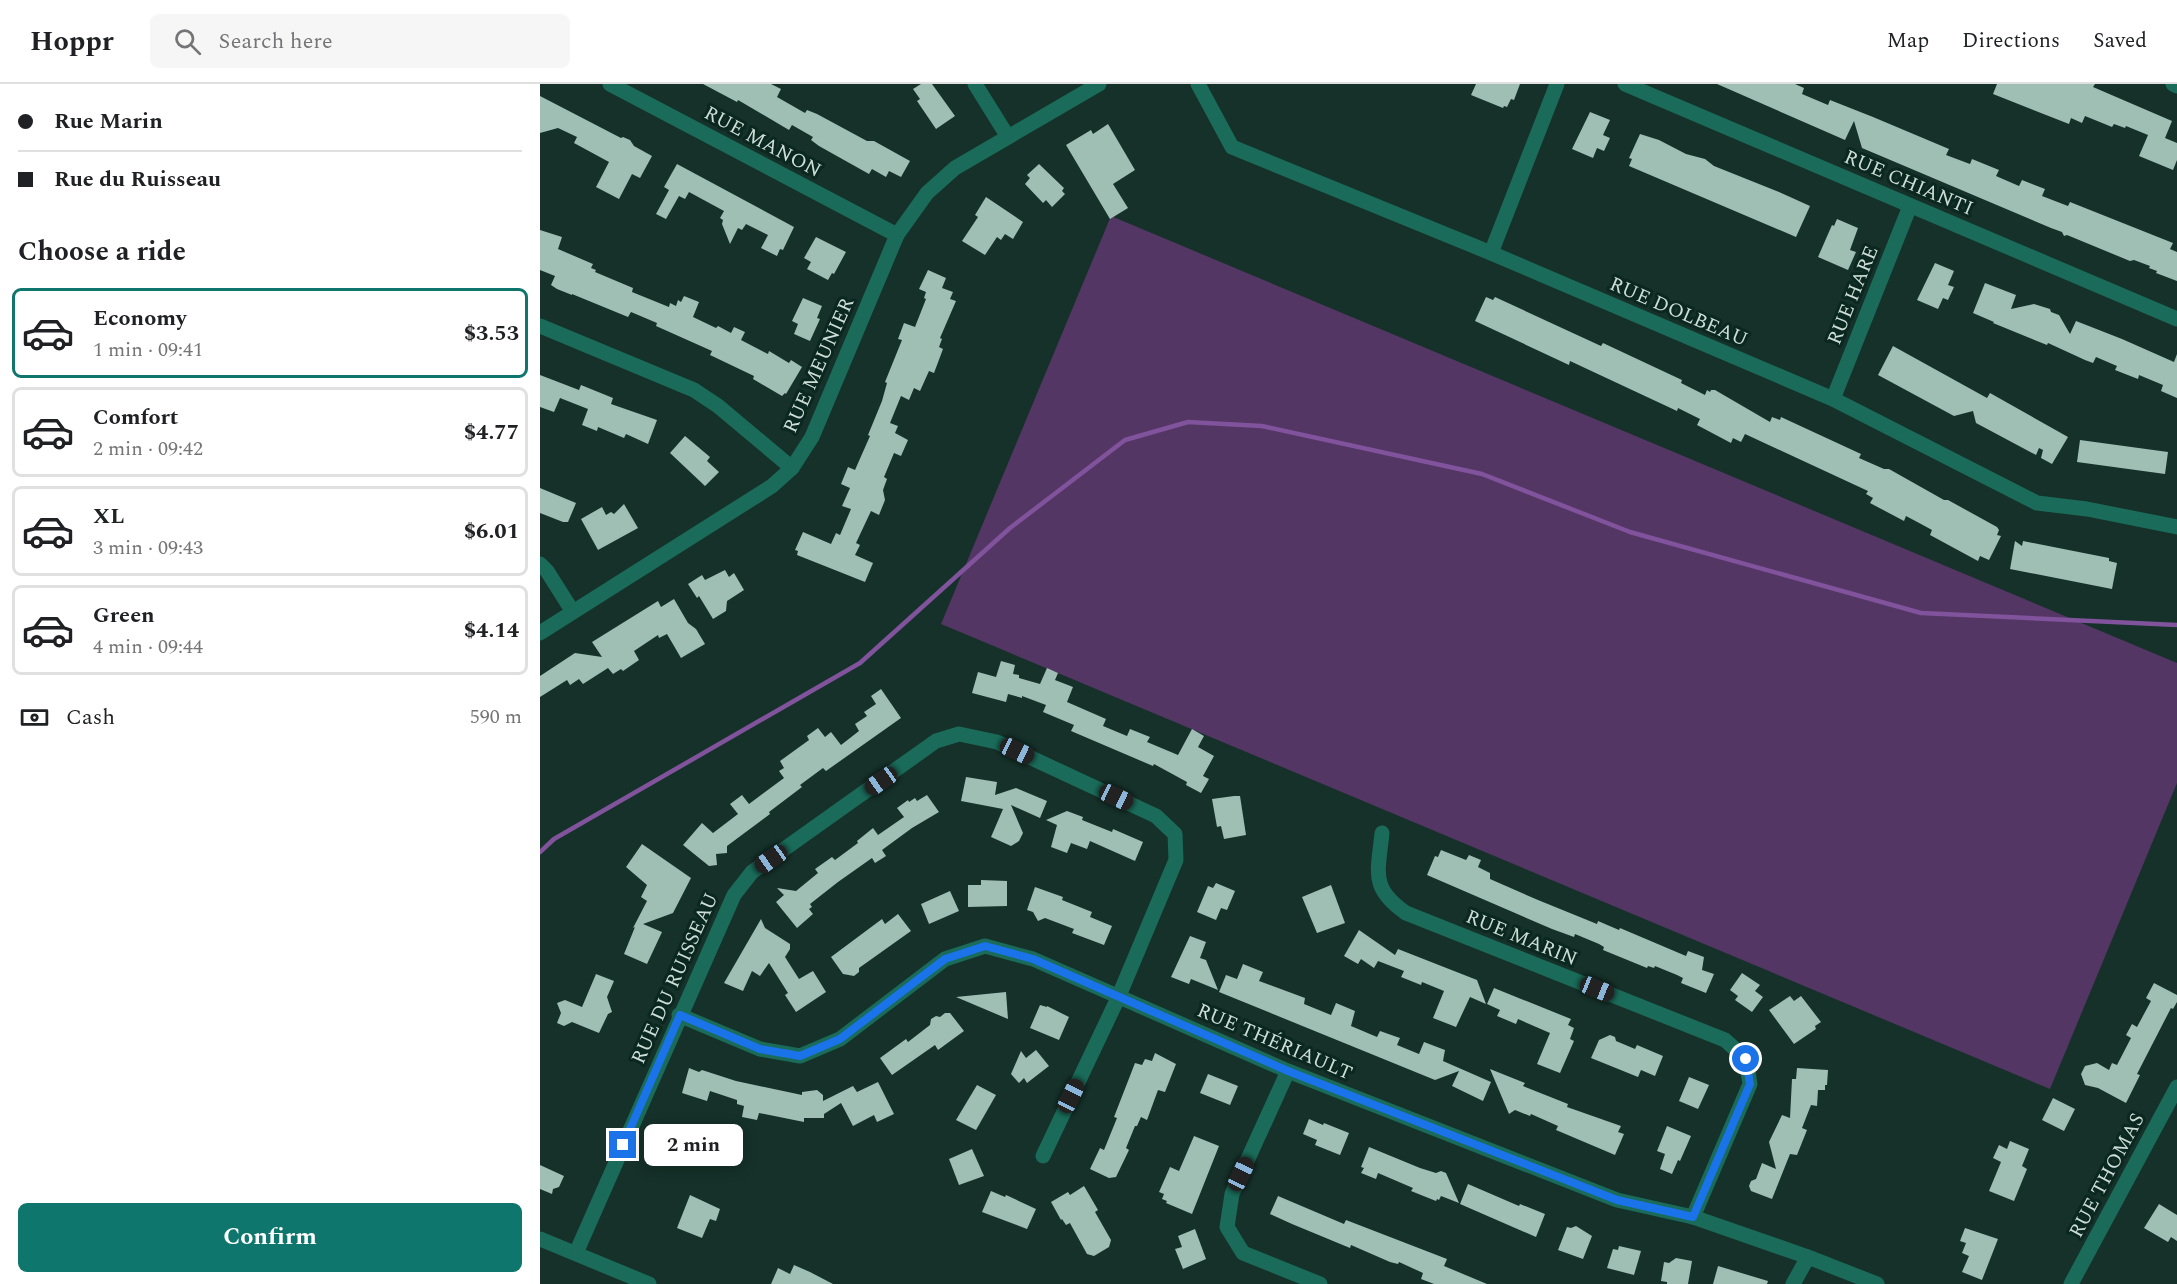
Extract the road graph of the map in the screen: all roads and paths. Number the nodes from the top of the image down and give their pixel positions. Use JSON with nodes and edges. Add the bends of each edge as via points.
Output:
{"nodes":[{"id":1,"x":610,"y":84,"type":"edge"},
{"id":2,"x":975,"y":84,"type":"edge"},
{"id":3,"x":1099,"y":84,"type":"edge"},
{"id":4,"x":1198,"y":84,"type":"edge"},
{"id":5,"x":1557,"y":84,"type":"edge"},
{"id":6,"x":1625,"y":84,"type":"edge"},
{"id":7,"x":1008,"y":137,"type":"junction"},
{"id":8,"x":1910,"y":206,"type":"junction"},
{"id":9,"x":897,"y":236,"type":"junction"},
{"id":10,"x":1491,"y":253,"type":"junction"},
{"id":11,"x":2177,"y":319,"type":"edge"},
{"id":12,"x":540,"y":326,"type":"edge"},
{"id":13,"x":1833,"y":399,"type":"junction"},
{"id":14,"x":792,"y":468,"type":"junction"},
{"id":15,"x":2177,"y":527,"type":"edge"},
{"id":16,"x":540,"y":564,"type":"edge"},
{"id":17,"x":573,"y":612,"type":"junction"},
{"id":18,"x":540,"y":633,"type":"edge"},
{"id":19,"x":1382,"y":833,"type":"dead end"},
{"id":20,"x":1118,"y":998,"type":"junction"},
{"id":21,"x":680,"y":1015,"type":"junction"},
{"id":22,"x":1288,"y":1071,"type":"junction"},
{"id":23,"x":2177,"y":1087,"type":"edge"},
{"id":24,"x":1043,"y":1156,"type":"dead end"},
{"id":25,"x":1693,"y":1217,"type":"junction"},
{"id":26,"x":540,"y":1239,"type":"edge"},
{"id":27,"x":576,"y":1253,"type":"junction"},
{"id":28,"x":1808,"y":1257,"type":"junction"},
{"id":29,"x":649,"y":1284,"type":"edge"},
{"id":30,"x":1320,"y":1284,"type":"edge"},
{"id":31,"x":1793,"y":1284,"type":"edge"},
{"id":32,"x":1876,"y":1284,"type":"edge"},
{"id":33,"x":2071,"y":1284,"type":"edge"}],
"edges":[{"from":1,"to":9,"type":"street","name":"RUE MANON"},
{"from":2,"to":7,"type":"street"},
{"from":3,"to":7,"type":"street","name":"RUE MEUNIER"},
{"from":4,"to":10,"type":"street","name":"RUE DOLBEAU","via":[[1232,147]]},
{"from":5,"to":10,"type":"street"},
{"from":6,"to":8,"type":"street","name":"RUE CHIANTI"},
{"from":7,"to":9,"type":"street","name":"RUE MEUNIER","via":[[955,168],[927,193]]},
{"from":8,"to":11,"type":"street","name":"RUE CHIANTI"},
{"from":8,"to":13,"type":"street","name":"RUE HARE"},
{"from":9,"to":14,"type":"street","name":"RUE MEUNIER","via":[[813,437]]},
{"from":10,"to":13,"type":"street","name":"RUE DOLBEAU"},
{"from":12,"to":14,"type":"street","via":[[694,390]]},
{"from":13,"to":15,"type":"street","name":"RUE DOLBEAU","via":[[2037,503]]},
{"from":14,"to":17,"type":"street","name":"RUE MEUNIER","via":[[772,486]]},
{"from":16,"to":17,"type":"street"},
{"from":17,"to":18,"type":"street","name":"RUE MEUNIER"},
{"from":19,"to":25,"type":"street","name":"RUE MARIN","via":[[1377,877],[1388,901],[1406,914],[1725,1040],[1746,1059],[1750,1084]]},
{"from":20,"to":21,"type":"street","name":"RUE THÉRIAULT","via":[[1033,959],[985,946],[945,959],[840,1039],[800,1056],[760,1049]]},
{"from":20,"to":21,"type":"street","name":"RUE DU RUISSEAU","via":[[1176,860],[1175,834],[1156,816],[997,742],[959,734],[936,741],[752,872],[734,895]]},
{"from":20,"to":22,"type":"street","name":"RUE THÉRIAULT"},
{"from":20,"to":24,"type":"street","name":"RUE DU RUISSEAU"},
{"from":21,"to":27,"type":"street","name":"RUE DU RUISSEAU"},
{"from":22,"to":25,"type":"street","name":"RUE THÉRIAULT","via":[[1617,1200]]},
{"from":22,"to":30,"type":"street","via":[[1232,1194],[1227,1227],[1243,1254]]},
{"from":23,"to":33,"type":"street","name":"RUE THOMAS"},
{"from":25,"to":28,"type":"street","name":"RUE THÉRIAULT"},
{"from":26,"to":27,"type":"street"},
{"from":27,"to":29,"type":"street"},
{"from":28,"to":31,"type":"street"},
{"from":28,"to":32,"type":"street","name":"RUE THÉRIAULT"}]}
